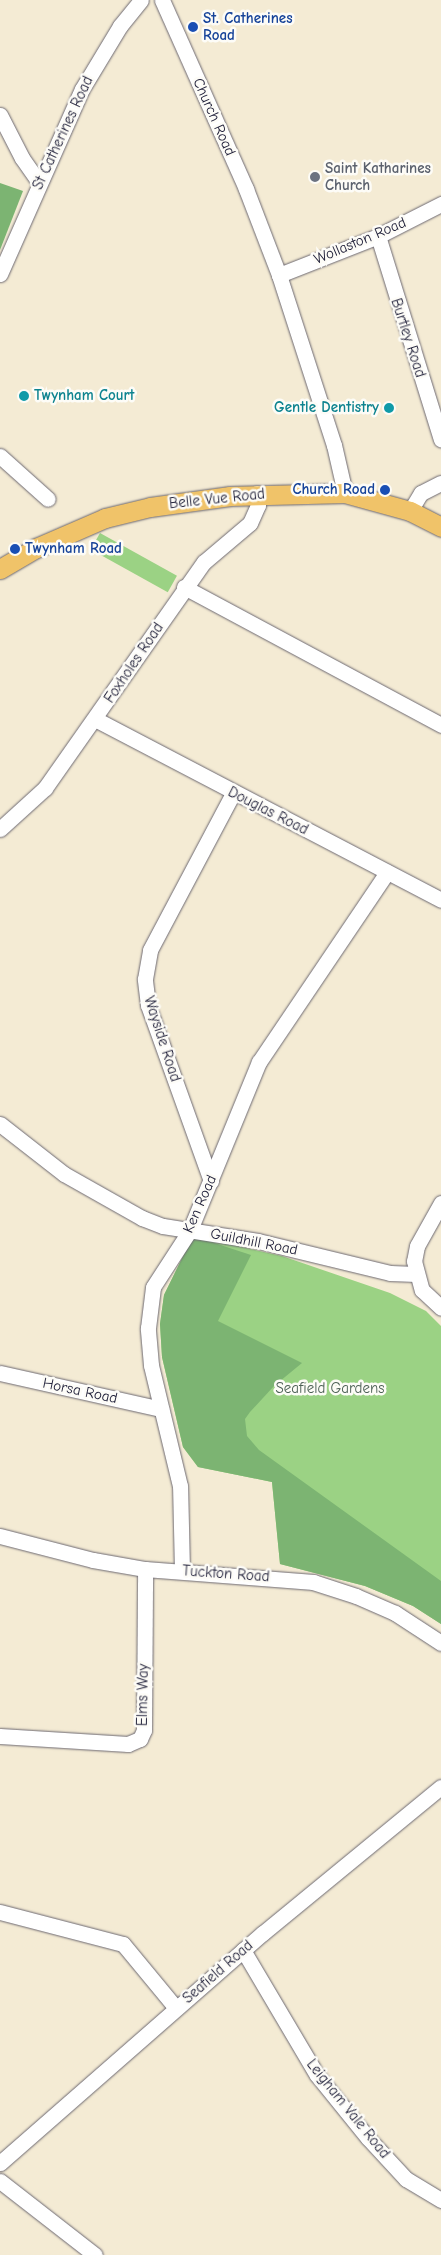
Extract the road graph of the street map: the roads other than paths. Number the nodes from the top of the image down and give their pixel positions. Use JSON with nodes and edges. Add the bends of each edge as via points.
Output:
{"nodes":[{"id":1,"x":140,"y":0,"type":"edge"},
{"id":2,"x":162,"y":0,"type":"edge"},
{"id":3,"x":0,"y":115,"type":"edge"},
{"id":4,"x":39,"y":182,"type":"junction"},
{"id":5,"x":441,"y":204,"type":"edge"},
{"id":6,"x":378,"y":236,"type":"junction"},
{"id":7,"x":0,"y":274,"type":"edge"},
{"id":8,"x":279,"y":275,"type":"junction"},
{"id":9,"x":441,"y":439,"type":"edge"},
{"id":10,"x":0,"y":456,"type":"edge"},
{"id":11,"x":441,"y":484,"type":"edge"},
{"id":12,"x":345,"y":493,"type":"junction"},
{"id":13,"x":257,"y":494,"type":"junction"},
{"id":14,"x":48,"y":499,"type":"dead end"},
{"id":15,"x":410,"y":511,"type":"junction"},
{"id":16,"x":441,"y":527,"type":"edge"},
{"id":17,"x":0,"y":569,"type":"edge"},
{"id":18,"x":184,"y":587,"type":"junction"},
{"id":19,"x":95,"y":719,"type":"junction"},
{"id":20,"x":441,"y":725,"type":"edge"},
{"id":21,"x":233,"y":792,"type":"junction"},
{"id":22,"x":0,"y":829,"type":"edge"},
{"id":23,"x":387,"y":872,"type":"junction"},
{"id":24,"x":441,"y":900,"type":"edge"},
{"id":25,"x":0,"y":1124,"type":"edge"},
{"id":26,"x":211,"y":1181,"type":"junction"},
{"id":27,"x":441,"y":1203,"type":"edge"},
{"id":28,"x":190,"y":1230,"type":"junction"},
{"id":29,"x":416,"y":1274,"type":"junction"},
{"id":30,"x":441,"y":1308,"type":"edge"},
{"id":31,"x":0,"y":1373,"type":"edge"},
{"id":32,"x":161,"y":1409,"type":"junction"},
{"id":33,"x":0,"y":1536,"type":"edge"},
{"id":34,"x":145,"y":1569,"type":"junction"},
{"id":35,"x":182,"y":1571,"type":"junction"},
{"id":36,"x":441,"y":1643,"type":"edge"},
{"id":37,"x":0,"y":1736,"type":"edge"},
{"id":38,"x":441,"y":1787,"type":"edge"},
{"id":39,"x":0,"y":1912,"type":"edge"},
{"id":40,"x":243,"y":1950,"type":"junction"},
{"id":41,"x":176,"y":2008,"type":"junction"},
{"id":42,"x":0,"y":2163,"type":"edge"},
{"id":43,"x":0,"y":2181,"type":"edge"},
{"id":44,"x":441,"y":2200,"type":"edge"},
{"id":45,"x":95,"y":2255,"type":"edge"}],
"edges":[{"from":1,"to":4,"type":"street","name":"St Catherines Road","via":[[98,60]]},
{"from":2,"to":8,"type":"street","name":"Church Road","via":[[246,189]]},
{"from":3,"to":4,"type":"street","via":[[22,158]]},
{"from":4,"to":7,"type":"street","name":"St Catherines Road"},
{"from":5,"to":6,"type":"street","name":"Wollaston Road"},
{"from":6,"to":8,"type":"street","name":"Wollaston Road"},
{"from":6,"to":9,"type":"street","name":"Burtley Road"},
{"from":8,"to":12,"type":"street","name":"Church Road","via":[[334,446]]},
{"from":10,"to":14,"type":"street"},
{"from":11,"to":15,"type":"street","via":[[421,493]]},
{"from":12,"to":13,"type":"main road","name":"Belle Vue Road"},
{"from":12,"to":15,"type":"main road","name":"Belle Vue Road"},
{"from":13,"to":17,"type":"main road","name":"Belle Vue Road","via":[[150,507],[105,518],[36,548]]},
{"from":13,"to":18,"type":"street","name":"Foxholes Road","via":[[258,506],[250,523],[204,562]]},
{"from":15,"to":16,"type":"main road","name":"Belle Vue Road"},
{"from":18,"to":19,"type":"street","name":"Foxholes Road"},
{"from":18,"to":20,"type":"street"},
{"from":19,"to":21,"type":"street","name":"Douglas Road"},
{"from":19,"to":22,"type":"street","name":"Foxholes Road","via":[[45,788]]},
{"from":21,"to":23,"type":"street","name":"Douglas Road"},
{"from":21,"to":26,"type":"street","name":"Wayside Road","via":[[150,950],[144,980],[148,1005]]},
{"from":23,"to":24,"type":"street","name":"Douglas Road"},
{"from":23,"to":26,"type":"street","name":"Ken Road","via":[[259,1062]]},
{"from":25,"to":28,"type":"street","name":"Guildhill Road","via":[[64,1174],[97,1194],[142,1218]]},
{"from":26,"to":28,"type":"street","name":"Ken Road"},
{"from":27,"to":29,"type":"street","via":[[417,1246]]},
{"from":28,"to":29,"type":"street","name":"Guildhill Road","via":[[258,1241],[390,1273]]},
{"from":28,"to":32,"type":"street","name":"Ken Road","via":[[153,1287],[148,1328]]},
{"from":29,"to":30,"type":"street","via":[[422,1290]]},
{"from":31,"to":32,"type":"street","name":"Horsa Road"},
{"from":32,"to":35,"type":"street","name":"Ken Road","via":[[180,1486]]},
{"from":33,"to":34,"type":"street","name":"Tuckton Road","via":[[93,1560]]},
{"from":34,"to":35,"type":"street","name":"Tuckton Road"},
{"from":34,"to":37,"type":"street","name":"Elms Way","via":[[144,1730],[140,1739],[128,1744]]},
{"from":35,"to":36,"type":"street","name":"Tuckton Road","via":[[313,1582],[395,1613]]},
{"from":38,"to":40,"type":"street","name":"Seafield Road"},
{"from":39,"to":41,"type":"street","via":[[123,1944]]},
{"from":40,"to":41,"type":"street","name":"Seafield Road"},
{"from":40,"to":44,"type":"street","name":"Leigham Vale Road","via":[[279,2015],[323,2082],[406,2178]]},
{"from":41,"to":42,"type":"street","name":"Seafield Road"},
{"from":43,"to":45,"type":"street"}]}
